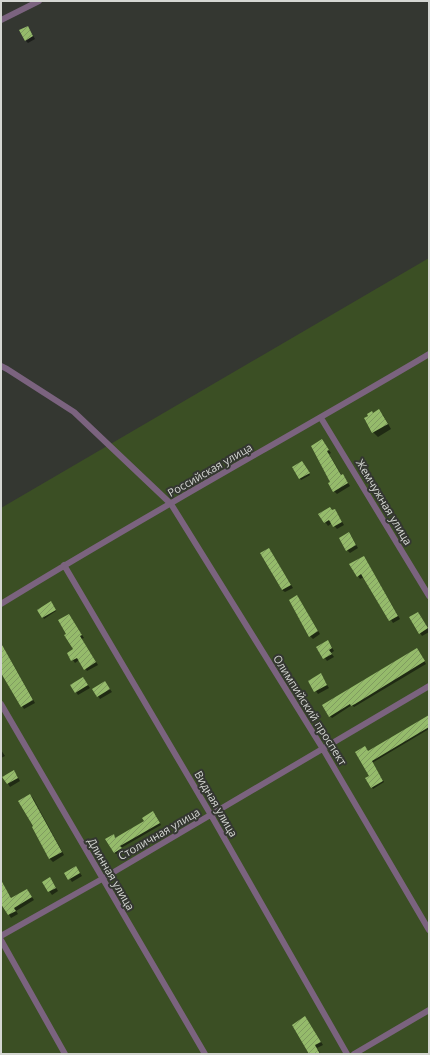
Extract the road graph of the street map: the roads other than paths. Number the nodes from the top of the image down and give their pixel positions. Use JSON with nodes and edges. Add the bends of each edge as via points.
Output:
{"nodes":[{"id":1,"x":39,"y":1,"type":"edge"},
{"id":2,"x":1,"y":20,"type":"edge"},
{"id":3,"x":429,"y":354,"type":"edge"},
{"id":4,"x":1,"y":366,"type":"edge"},
{"id":5,"x":322,"y":418,"type":"junction"},
{"id":6,"x":171,"y":504,"type":"junction"},
{"id":7,"x":64,"y":565,"type":"junction"},
{"id":8,"x":429,"y":596,"type":"edge"},
{"id":9,"x":1,"y":604,"type":"edge"},
{"id":10,"x":429,"y":686,"type":"edge"},
{"id":11,"x":1,"y":704,"type":"edge"},
{"id":12,"x":323,"y":748,"type":"junction"},
{"id":13,"x":211,"y":815,"type":"junction"},
{"id":14,"x":102,"y":879,"type":"junction"},
{"id":15,"x":429,"y":930,"type":"edge"},
{"id":16,"x":1,"y":936,"type":"edge"},
{"id":17,"x":1,"y":940,"type":"edge"},
{"id":18,"x":429,"y":1010,"type":"edge"},
{"id":19,"x":65,"y":1054,"type":"edge"},
{"id":20,"x":206,"y":1054,"type":"edge"},
{"id":21,"x":347,"y":1054,"type":"edge"},
{"id":22,"x":354,"y":1054,"type":"edge"}],
"edges":[{"from":1,"to":2,"type":"street"},
{"from":3,"to":5,"type":"street","name":"Российская улица"},
{"from":4,"to":6,"type":"street","name":"Олимпийский проспект","via":[[74,412]]},
{"from":5,"to":6,"type":"street","name":"Российская улица"},
{"from":5,"to":8,"type":"street","name":"Жемчужная улица"},
{"from":6,"to":7,"type":"street","name":"Российская улица"},
{"from":6,"to":12,"type":"street","name":"Олимпийский проспект"},
{"from":7,"to":9,"type":"street","name":"Российская улица"},
{"from":7,"to":13,"type":"street","name":"Видная улица"},
{"from":10,"to":12,"type":"street","name":"Столичная улица"},
{"from":11,"to":14,"type":"street","name":"Длинная улица"},
{"from":12,"to":13,"type":"street","name":"Столичная улица"},
{"from":12,"to":15,"type":"street","name":"Олимпийский проспект"},
{"from":13,"to":14,"type":"street","name":"Столичная улица"},
{"from":13,"to":21,"type":"street","name":"Видная улица"},
{"from":14,"to":16,"type":"street","name":"Столичная улица"},
{"from":14,"to":20,"type":"street","name":"Длинная улица"},
{"from":17,"to":19,"type":"street"},
{"from":18,"to":22,"type":"street"}]}
